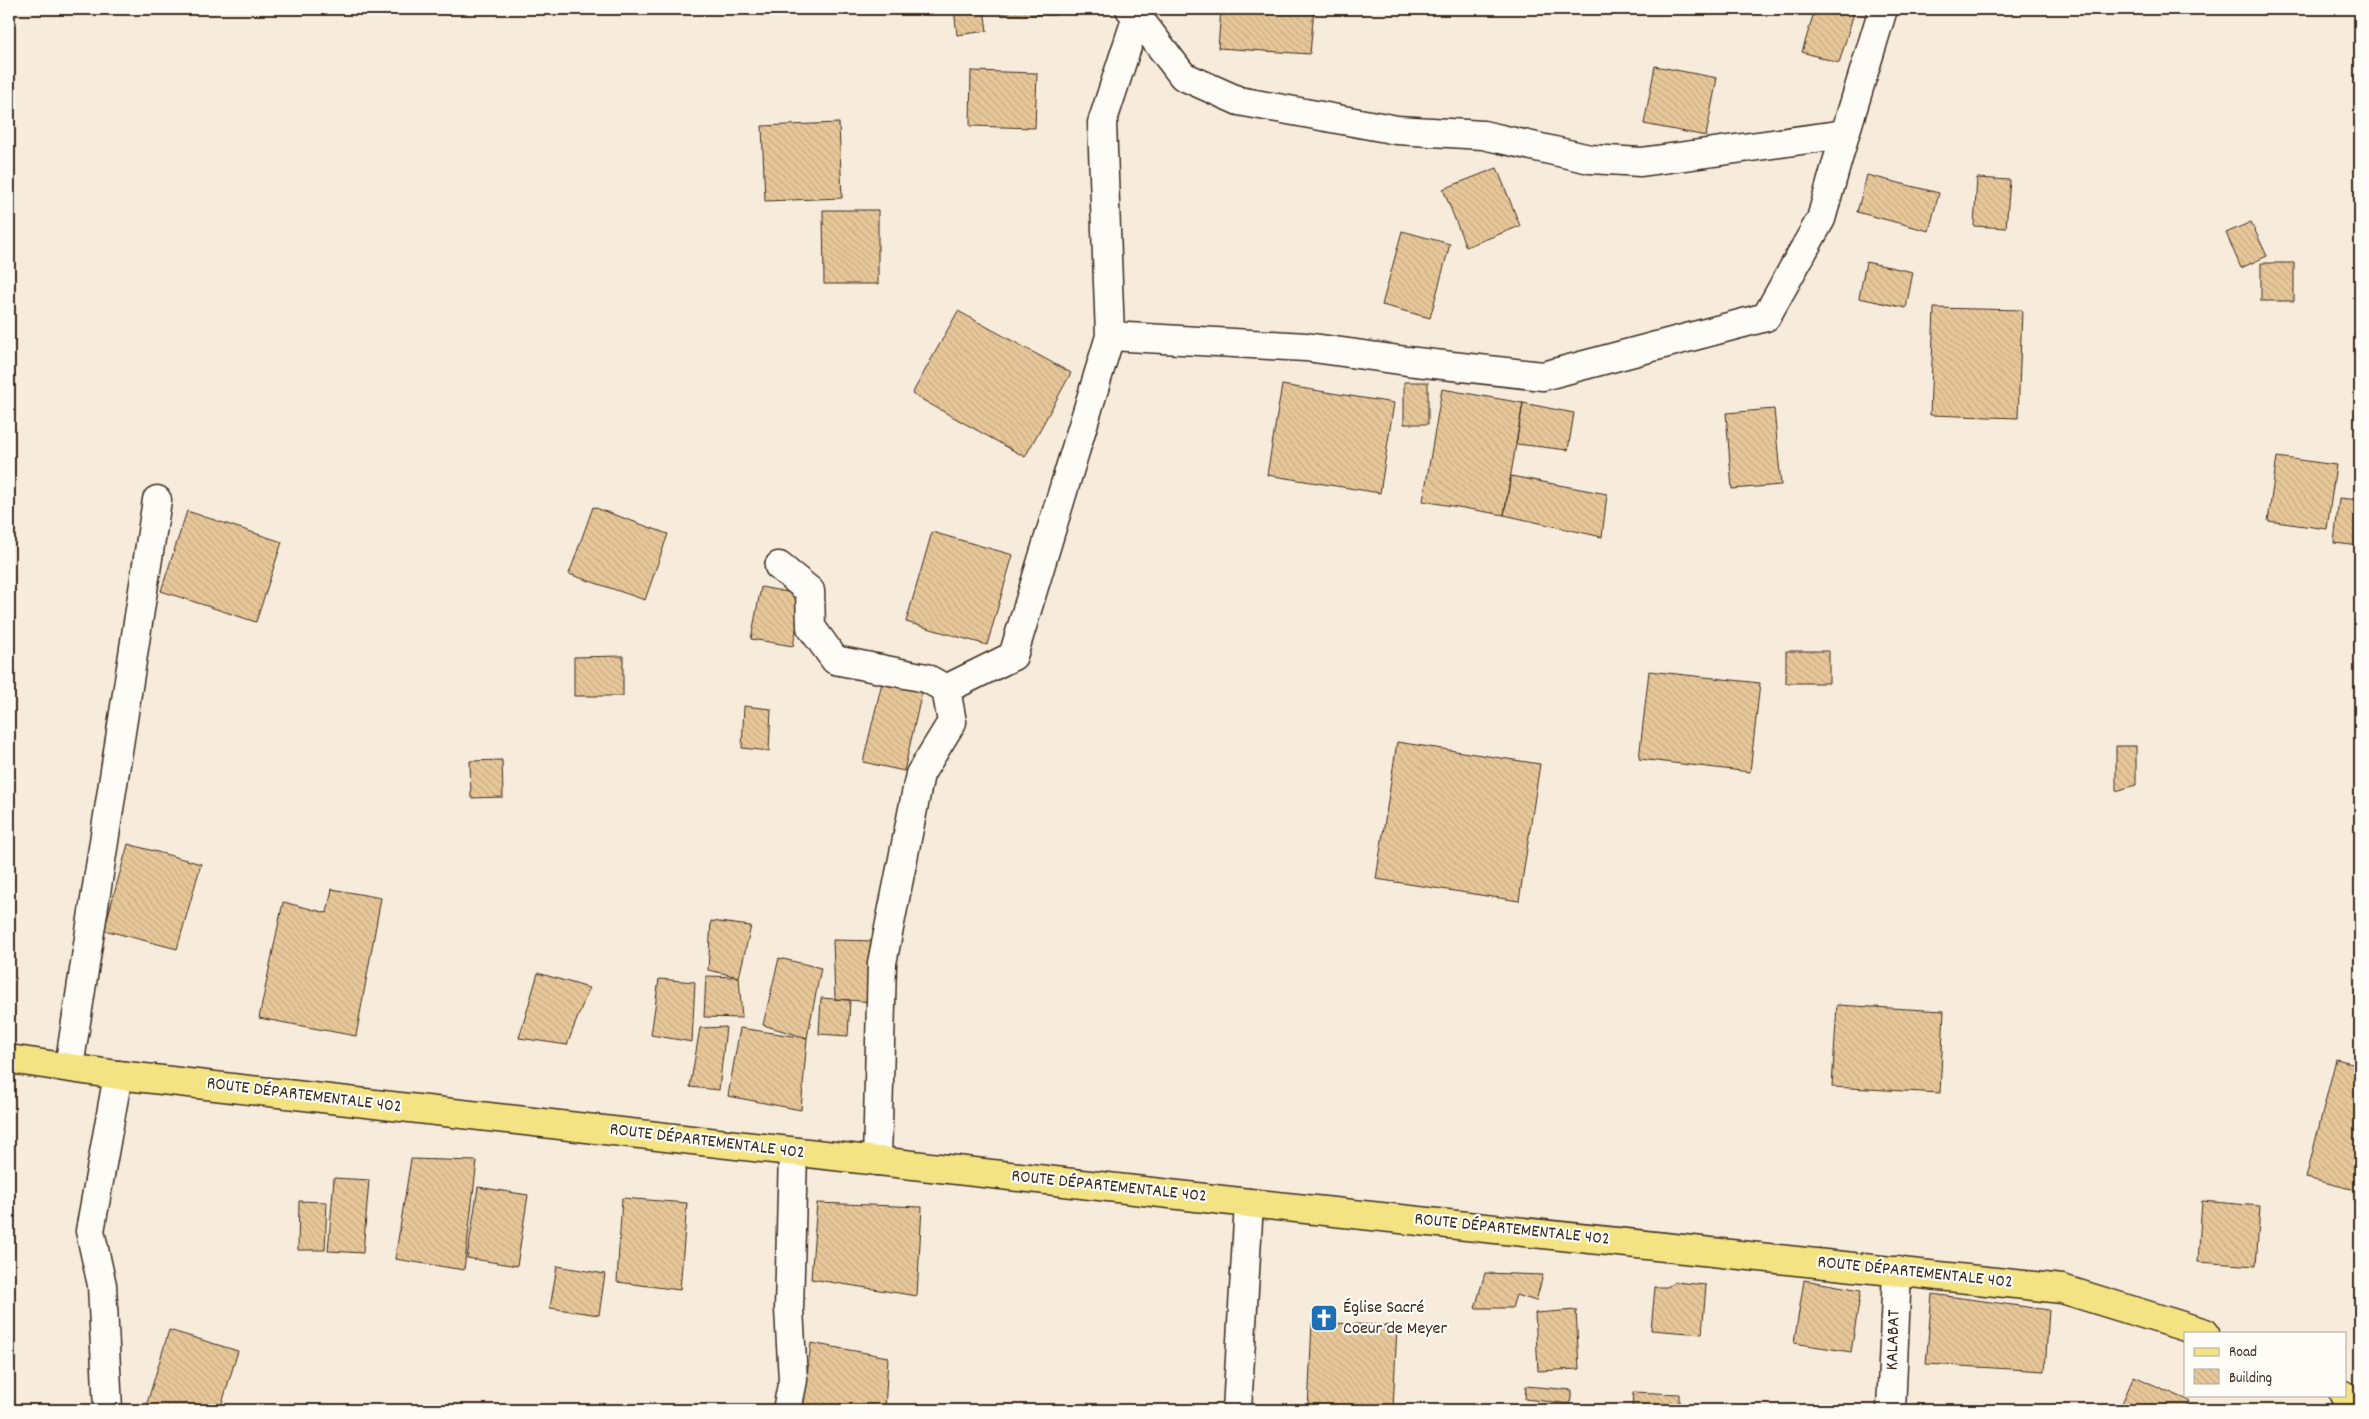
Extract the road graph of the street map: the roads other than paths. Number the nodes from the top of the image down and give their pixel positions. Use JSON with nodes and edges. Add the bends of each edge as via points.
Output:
{"nodes":[{"id":1,"x":1883,"y":9,"type":"edge"},
{"id":2,"x":1133,"y":13,"type":"edge"},
{"id":3,"x":1845,"y":134,"type":"junction"},
{"id":4,"x":1110,"y":336,"type":"junction"},
{"id":5,"x":157,"y":500,"type":"dead end"},
{"id":6,"x":778,"y":566,"type":"dead end"},
{"id":7,"x":946,"y":689,"type":"junction"},
{"id":8,"x":9,"y":1058,"type":"edge"},
{"id":9,"x":69,"y":1067,"type":"junction"},
{"id":10,"x":118,"y":1075,"type":"junction"},
{"id":11,"x":793,"y":1152,"type":"junction"},
{"id":12,"x":877,"y":1161,"type":"junction"},
{"id":13,"x":1249,"y":1203,"type":"junction"},
{"id":14,"x":1897,"y":1271,"type":"junction"},
{"id":15,"x":2203,"y":1332,"type":"edge"},
{"id":16,"x":2346,"y":1396,"type":"edge"},
{"id":17,"x":2360,"y":1403,"type":"edge"},
{"id":18,"x":108,"y":1410,"type":"edge"},
{"id":19,"x":788,"y":1410,"type":"edge"},
{"id":20,"x":1237,"y":1410,"type":"edge"},
{"id":21,"x":1891,"y":1410,"type":"edge"}],
"edges":[{"from":1,"to":3,"type":"street"},
{"from":2,"to":3,"type":"street","via":[[1183,76],[1239,101],[1397,130],[1483,135],[1590,159],[1641,162]]},
{"from":2,"to":4,"type":"street","via":[[1102,124]]},
{"from":3,"to":4,"type":"street","via":[[1820,219],[1766,317],[1543,376],[1306,348]]},
{"from":4,"to":7,"type":"street","via":[[1013,656]]},
{"from":5,"to":9,"type":"street"},
{"from":6,"to":7,"type":"street","via":[[810,591],[811,627],[835,660],[926,678]]},
{"from":7,"to":12,"type":"street","via":[[952,722],[920,774],[882,963]]},
{"from":8,"to":9,"type":"main road","name":"ROUTE DÉPARTEMENTALE 402"},
{"from":9,"to":10,"type":"main road","name":"ROUTE DÉPARTEMENTALE 402"},
{"from":10,"to":11,"type":"main road","name":"ROUTE DÉPARTEMENTALE 402"},
{"from":10,"to":18,"type":"street","via":[[90,1231],[102,1285]]},
{"from":11,"to":12,"type":"main road","name":"ROUTE DÉPARTEMENTALE 402"},
{"from":11,"to":19,"type":"street","via":[[789,1309],[793,1380]]},
{"from":12,"to":13,"type":"main road","name":"ROUTE DÉPARTEMENTALE 402"},
{"from":13,"to":14,"type":"main road","name":"ROUTE DÉPARTEMENTALE 402"},
{"from":13,"to":20,"type":"street"},
{"from":14,"to":15,"type":"main road","name":"ROUTE DÉPARTEMENTALE 402","via":[[2062,1289]]},
{"from":14,"to":21,"type":"street","name":"KALABAT"},
{"from":16,"to":17,"type":"main road"}]}
